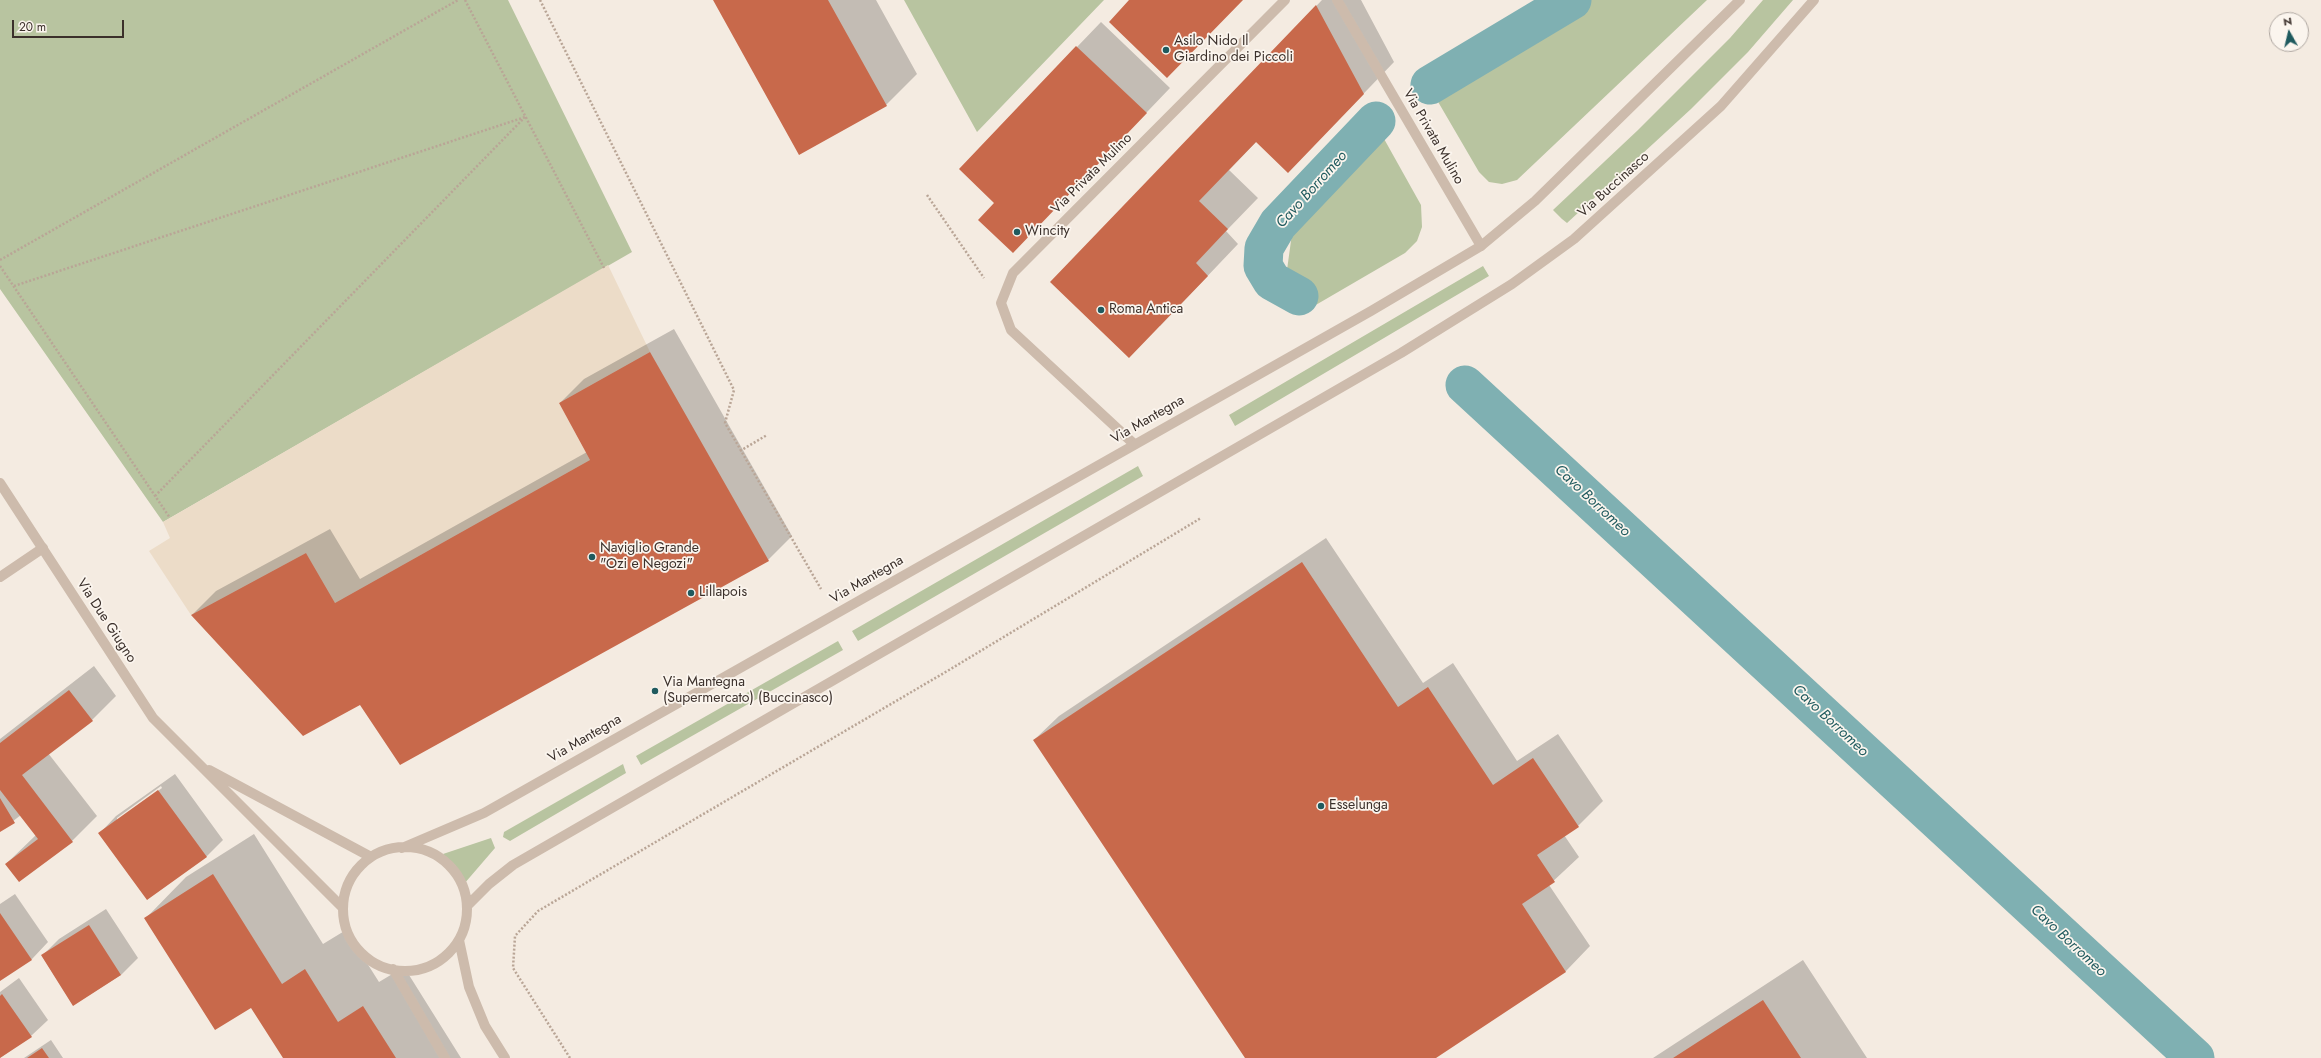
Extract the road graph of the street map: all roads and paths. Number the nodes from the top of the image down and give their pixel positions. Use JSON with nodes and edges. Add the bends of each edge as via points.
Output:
{"nodes":[{"id":1,"x":458,"y":0,"type":"edge"},
{"id":2,"x":465,"y":0,"type":"edge"},
{"id":3,"x":540,"y":0,"type":"edge"},
{"id":4,"x":1285,"y":0,"type":"edge"},
{"id":5,"x":1337,"y":0,"type":"edge"},
{"id":6,"x":1740,"y":0,"type":"edge"},
{"id":7,"x":1814,"y":0,"type":"edge"},
{"id":8,"x":525,"y":116,"type":"junction"},
{"id":9,"x":927,"y":195,"type":"dead end"},
{"id":10,"x":1481,"y":246,"type":"junction"},
{"id":11,"x":0,"y":260,"type":"edge"},
{"id":12,"x":0,"y":266,"type":"edge"},
{"id":13,"x":604,"y":268,"type":"dead end"},
{"id":14,"x":14,"y":286,"type":"junction"},
{"id":15,"x":1001,"y":303,"type":"junction"},
{"id":16,"x":767,"y":435,"type":"dead end"},
{"id":17,"x":1134,"y":444,"type":"junction"},
{"id":18,"x":740,"y":451,"type":"junction"},
{"id":19,"x":0,"y":483,"type":"edge"},
{"id":20,"x":155,"y":496,"type":"junction"},
{"id":21,"x":170,"y":518,"type":"dead end"},
{"id":22,"x":1201,"y":518,"type":"dead end"},
{"id":23,"x":43,"y":548,"type":"junction"},
{"id":24,"x":0,"y":577,"type":"edge"},
{"id":25,"x":821,"y":589,"type":"dead end"},
{"id":26,"x":199,"y":765,"type":"junction"},
{"id":27,"x":402,"y":848,"type":"junction"},
{"id":28,"x":371,"y":858,"type":"junction"},
{"id":29,"x":467,"y":906,"type":"junction"},
{"id":30,"x":343,"y":908,"type":"junction"},
{"id":31,"x":459,"y":940,"type":"junction"},
{"id":32,"x":393,"y":969,"type":"junction"},
{"id":33,"x":445,"y":1058,"type":"edge"},
{"id":34,"x":505,"y":1058,"type":"edge"},
{"id":35,"x":570,"y":1058,"type":"edge"}],
"edges":[{"from":1,"to":11,"type":"path"},
{"from":2,"to":8,"type":"path"},
{"from":3,"to":18,"type":"path","via":[[734,390],[725,423]]},
{"from":4,"to":15,"type":"street","name":"Via Privata Mulino","via":[[1013,274]]},
{"from":5,"to":10,"type":"street","name":"Via Privata Mulino"},
{"from":6,"to":10,"type":"street","via":[[1534,201]]},
{"from":7,"to":29,"type":"street","name":"Via Buccinasco","via":[[1721,106],[1574,239],[1512,284],[1401,353],[520,861],[489,884]]},
{"from":8,"to":13,"type":"path"},
{"from":8,"to":14,"type":"path"},
{"from":8,"to":20,"type":"path"},
{"from":9,"to":15,"type":"path"},
{"from":10,"to":17,"type":"street","name":"Via Mantegna"},
{"from":12,"to":14,"type":"path"},
{"from":14,"to":20,"type":"path"},
{"from":15,"to":17,"type":"street","via":[[1011,330]]},
{"from":16,"to":18,"type":"path"},
{"from":17,"to":27,"type":"street","name":"Via Mantegna","via":[[484,813]]},
{"from":18,"to":25,"type":"path"},
{"from":19,"to":23,"type":"street","name":"Via Due Giugno"},
{"from":20,"to":21,"type":"path"},
{"from":22,"to":35,"type":"path","via":[[929,682],[538,911],[515,936],[513,968]]},
{"from":23,"to":24,"type":"street"},
{"from":23,"to":26,"type":"street","name":"Via Due Giugno","via":[[153,718]]},
{"from":26,"to":28,"type":"street","name":"Via Due Giugno"},
{"from":26,"to":30,"type":"street","name":"Via Due Giugno"},
{"from":27,"to":28,"type":"street","via":[[386,850]]},
{"from":27,"to":29,"type":"street","via":[[426,851],[448,864],[461,882]]},
{"from":28,"to":30,"type":"street","via":[[353,875],[347,887]]},
{"from":29,"to":31,"type":"street","via":[[465,925]]},
{"from":30,"to":32,"type":"street","via":[[347,931],[354,944],[370,960]]},
{"from":31,"to":32,"type":"street","via":[[449,953],[433,964],[420,969]]},
{"from":31,"to":34,"type":"street","via":[[470,988],[485,1026]]},
{"from":32,"to":33,"type":"street"}]}
